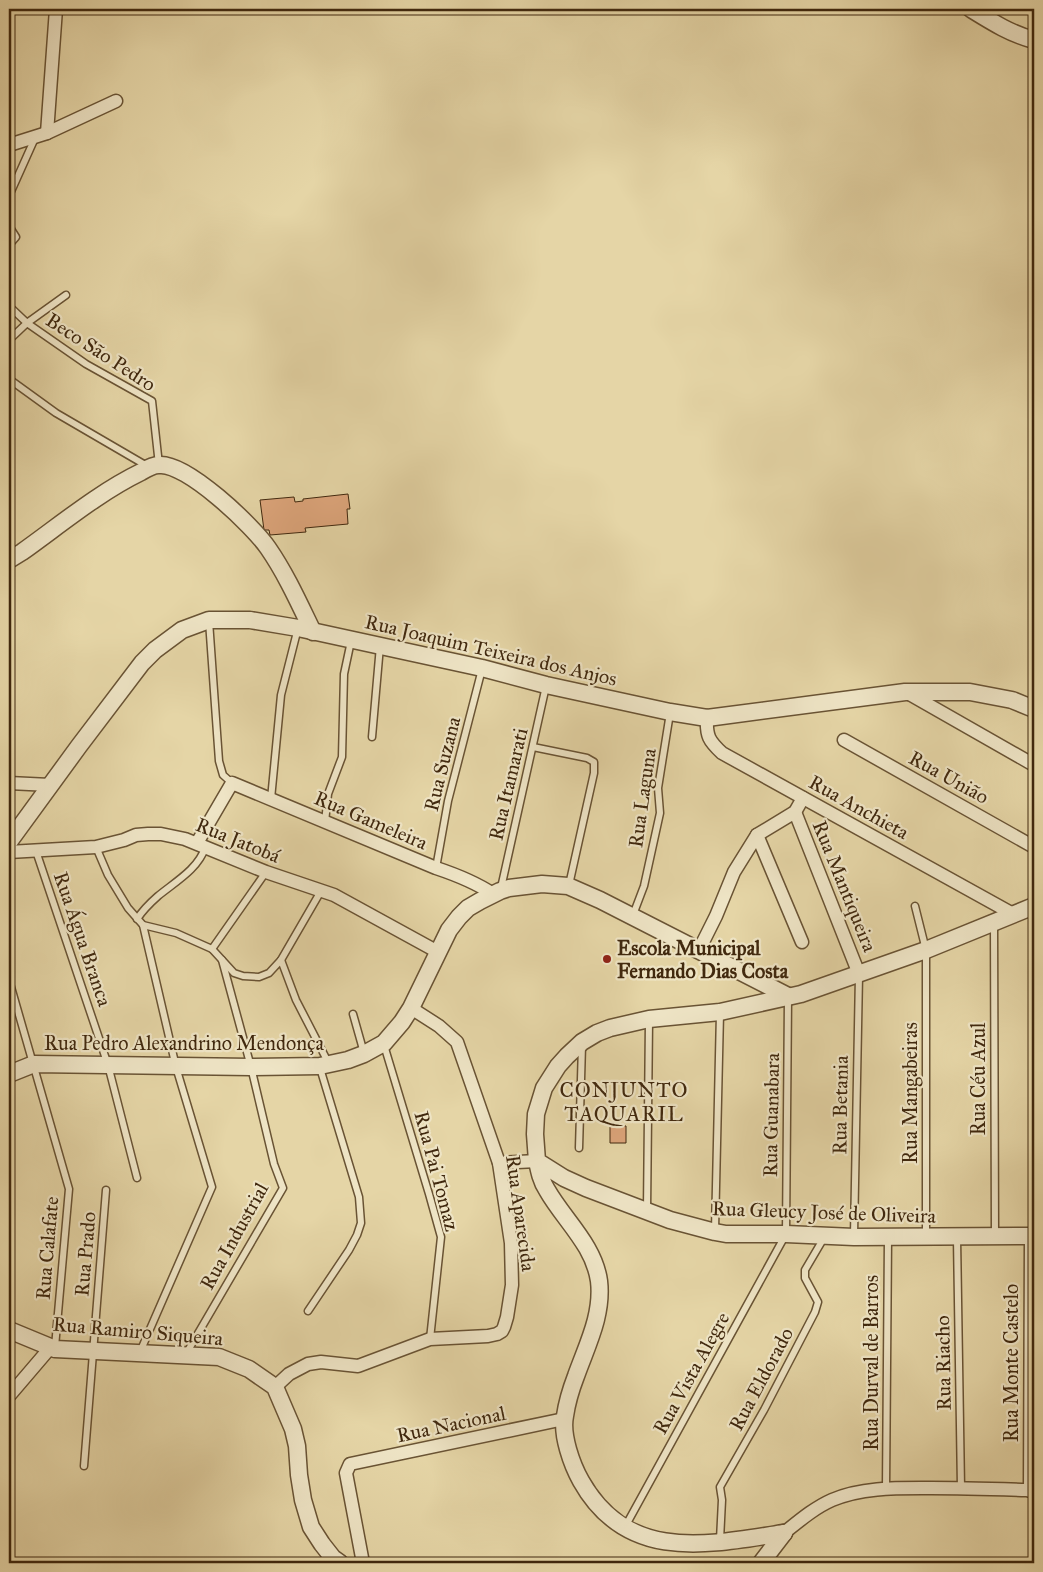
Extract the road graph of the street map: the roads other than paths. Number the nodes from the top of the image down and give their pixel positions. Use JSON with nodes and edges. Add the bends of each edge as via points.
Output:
{"nodes":[{"id":1,"x":56,"y":9,"type":"edge"},
{"id":2,"x":971,"y":9,"type":"edge"},
{"id":3,"x":1034,"y":40,"type":"edge"},
{"id":4,"x":116,"y":101,"type":"dead end"},
{"id":5,"x":41,"y":135,"type":"junction"},
{"id":6,"x":9,"y":145,"type":"edge"},
{"id":7,"x":9,"y":196,"type":"edge"},
{"id":8,"x":9,"y":226,"type":"edge"},
{"id":9,"x":9,"y":245,"type":"edge"},
{"id":10,"x":66,"y":295,"type":"dead end"},
{"id":11,"x":9,"y":306,"type":"edge"},
{"id":12,"x":27,"y":323,"type":"junction"},
{"id":13,"x":9,"y":340,"type":"edge"},
{"id":14,"x":9,"y":379,"type":"edge"},
{"id":15,"x":154,"y":466,"type":"junction"},
{"id":16,"x":9,"y":560,"type":"edge"},
{"id":17,"x":209,"y":620,"type":"junction"},
{"id":18,"x":305,"y":630,"type":"junction"},
{"id":19,"x":351,"y":641,"type":"junction"},
{"id":20,"x":380,"y":646,"type":"junction"},
{"id":21,"x":482,"y":668,"type":"junction"},
{"id":22,"x":546,"y":685,"type":"junction"},
{"id":23,"x":905,"y":692,"type":"junction"},
{"id":24,"x":1034,"y":708,"type":"edge"},
{"id":25,"x":670,"y":712,"type":"junction"},
{"id":26,"x":707,"y":718,"type":"junction"},
{"id":27,"x":372,"y":736,"type":"dead end"},
{"id":28,"x":844,"y":740,"type":"dead end"},
{"id":29,"x":533,"y":747,"type":"junction"},
{"id":30,"x":1034,"y":765,"type":"edge"},
{"id":31,"x":9,"y":783,"type":"edge"},
{"id":32,"x":232,"y":783,"type":"junction"},
{"id":33,"x":50,"y":785,"type":"junction"},
{"id":34,"x":803,"y":798,"type":"junction"},
{"id":35,"x":271,"y":799,"type":"junction"},
{"id":36,"x":795,"y":812,"type":"junction"},
{"id":37,"x":325,"y":822,"type":"junction"},
{"id":38,"x":757,"y":835,"type":"junction"},
{"id":39,"x":9,"y":842,"type":"edge"},
{"id":40,"x":201,"y":846,"type":"junction"},
{"id":41,"x":96,"y":847,"type":"junction"},
{"id":42,"x":1034,"y":847,"type":"edge"},
{"id":43,"x":36,"y":851,"type":"junction"},
{"id":44,"x":9,"y":852,"type":"edge"},
{"id":45,"x":436,"y":868,"type":"junction"},
{"id":46,"x":266,"y":872,"type":"junction"},
{"id":47,"x":568,"y":886,"type":"junction"},
{"id":48,"x":321,"y":892,"type":"junction"},
{"id":49,"x":497,"y":892,"type":"junction"},
{"id":50,"x":915,"y":906,"type":"dead end"},
{"id":51,"x":1034,"y":906,"type":"edge"},
{"id":52,"x":1013,"y":914,"type":"junction"},
{"id":53,"x":633,"y":917,"type":"junction"},
{"id":54,"x":137,"y":919,"type":"junction"},
{"id":55,"x":994,"y":922,"type":"junction"},
{"id":56,"x":143,"y":926,"type":"junction"},
{"id":57,"x":802,"y":942,"type":"dead end"},
{"id":58,"x":212,"y":949,"type":"junction"},
{"id":59,"x":699,"y":950,"type":"junction"},
{"id":60,"x":926,"y":950,"type":"junction"},
{"id":61,"x":438,"y":952,"type":"junction"},
{"id":62,"x":222,"y":960,"type":"junction"},
{"id":63,"x":281,"y":960,"type":"junction"},
{"id":64,"x":859,"y":974,"type":"junction"},
{"id":65,"x":9,"y":980,"type":"edge"},
{"id":66,"x":788,"y":996,"type":"junction"},
{"id":67,"x":411,"y":1008,"type":"junction"},
{"id":68,"x":720,"y":1012,"type":"junction"},
{"id":69,"x":353,"y":1014,"type":"dead end"},
{"id":70,"x":649,"y":1019,"type":"junction"},
{"id":71,"x":582,"y":1042,"type":"junction"},
{"id":72,"x":384,"y":1043,"type":"junction"},
{"id":73,"x":364,"y":1054,"type":"junction"},
{"id":74,"x":34,"y":1064,"type":"junction"},
{"id":75,"x":108,"y":1065,"type":"junction"},
{"id":76,"x":325,"y":1066,"type":"junction"},
{"id":77,"x":176,"y":1067,"type":"junction"},
{"id":78,"x":251,"y":1067,"type":"junction"},
{"id":79,"x":9,"y":1074,"type":"edge"},
{"id":80,"x":579,"y":1148,"type":"dead end"},
{"id":81,"x":537,"y":1161,"type":"junction"},
{"id":82,"x":499,"y":1163,"type":"junction"},
{"id":83,"x":137,"y":1178,"type":"dead end"},
{"id":84,"x":106,"y":1190,"type":"dead end"},
{"id":85,"x":647,"y":1211,"type":"junction"},
{"id":86,"x":715,"y":1232,"type":"junction"},
{"id":87,"x":786,"y":1234,"type":"junction"},
{"id":88,"x":826,"y":1235,"type":"junction"},
{"id":89,"x":995,"y":1236,"type":"junction"},
{"id":90,"x":1031,"y":1236,"type":"edge"},
{"id":91,"x":854,"y":1237,"type":"junction"},
{"id":92,"x":888,"y":1237,"type":"junction"},
{"id":93,"x":926,"y":1237,"type":"junction"},
{"id":94,"x":957,"y":1237,"type":"junction"},
{"id":95,"x":308,"y":1311,"type":"dead end"},
{"id":96,"x":9,"y":1330,"type":"edge"},
{"id":97,"x":430,"y":1339,"type":"junction"},
{"id":98,"x":52,"y":1348,"type":"junction"},
{"id":99,"x":94,"y":1350,"type":"junction"},
{"id":100,"x":140,"y":1353,"type":"junction"},
{"id":101,"x":185,"y":1356,"type":"junction"},
{"id":102,"x":275,"y":1387,"type":"junction"},
{"id":103,"x":9,"y":1396,"type":"edge"},
{"id":104,"x":564,"y":1420,"type":"junction"},
{"id":105,"x":84,"y":1466,"type":"dead end"},
{"id":106,"x":961,"y":1488,"type":"junction"},
{"id":107,"x":886,"y":1489,"type":"junction"},
{"id":108,"x":1031,"y":1491,"type":"edge"},
{"id":109,"x":625,"y":1528,"type":"junction"},
{"id":110,"x":784,"y":1533,"type":"junction"},
{"id":111,"x":720,"y":1543,"type":"junction"},
{"id":112,"x":333,"y":1562,"type":"edge"},
{"id":113,"x":363,"y":1563,"type":"edge"},
{"id":114,"x":761,"y":1563,"type":"edge"}],
"edges":[{"from":1,"to":5,"type":"street"},
{"from":2,"to":3,"type":"street","via":[[1019,36]]},
{"from":4,"to":5,"type":"street"},
{"from":5,"to":6,"type":"street"},
{"from":5,"to":7,"type":"lane"},
{"from":8,"to":9,"type":"lane","via":[[16,237]]},
{"from":10,"to":12,"type":"lane"},
{"from":11,"to":12,"type":"lane"},
{"from":12,"to":13,"type":"lane","name":"Beco São Pedro"},
{"from":12,"to":15,"type":"lane","name":"Beco São Pedro","via":[[86,364],[152,401]]},
{"from":14,"to":15,"type":"lane","via":[[56,412]]},
{"from":15,"to":16,"type":"street","via":[[125,480]]},
{"from":15,"to":18,"type":"street","via":[[170,466],[184,471],[249,526],[267,546],[287,579]]},
{"from":17,"to":18,"type":"street","name":"Rua Joaquim Teixeira dos Anjos","via":[[250,620]]},
{"from":17,"to":32,"type":"lane","via":[[219,761],[223,776]]},
{"from":17,"to":33,"type":"street","name":"Rua Joaquim Teixeira dos Anjos","via":[[182,630],[142,663]]},
{"from":18,"to":19,"type":"street","name":"Rua Joaquim Teixeira dos Anjos"},
{"from":18,"to":35,"type":"lane","via":[[281,695]]},
{"from":19,"to":20,"type":"street","name":"Rua Joaquim Teixeira dos Anjos"},
{"from":19,"to":37,"type":"lane","via":[[344,674],[342,757],[328,794]]},
{"from":20,"to":21,"type":"street","name":"Rua Joaquim Teixeira dos Anjos"},
{"from":20,"to":27,"type":"lane"},
{"from":21,"to":22,"type":"street","name":"Rua Joaquim Teixeira dos Anjos"},
{"from":21,"to":45,"type":"lane","name":"Rua Suzana","via":[[448,801]]},
{"from":22,"to":25,"type":"street","name":"Rua Joaquim Teixeira dos Anjos"},
{"from":22,"to":29,"type":"lane","name":"Rua Itamarati"},
{"from":23,"to":24,"type":"street","name":"Rua Joaquim Teixeira dos Anjos","via":[[970,692]]},
{"from":23,"to":26,"type":"street","name":"Rua Joaquim Teixeira dos Anjos"},
{"from":23,"to":30,"type":"street"},
{"from":25,"to":26,"type":"street","name":"Rua Joaquim Teixeira dos Anjos"},
{"from":25,"to":53,"type":"lane","name":"Rua Laguna","via":[[658,788],[660,813],[644,886]]},
{"from":26,"to":34,"type":"street","name":"Rua Anchieta","via":[[708,738],[722,753]]},
{"from":28,"to":42,"type":"street","name":"Rua União"},
{"from":29,"to":47,"type":"lane","via":[[594,762]]},
{"from":29,"to":49,"type":"lane","name":"Rua Itamarati"},
{"from":31,"to":33,"type":"street"},
{"from":32,"to":35,"type":"street","name":"Rua Gameleira"},
{"from":32,"to":40,"type":"street"},
{"from":33,"to":39,"type":"street"},
{"from":34,"to":36,"type":"street"},
{"from":34,"to":52,"type":"street","name":"Rua Anchieta"},
{"from":35,"to":37,"type":"street","name":"Rua Gameleira"},
{"from":36,"to":38,"type":"street"},
{"from":36,"to":64,"type":"street","name":"Rua Mantiqueira"},
{"from":37,"to":45,"type":"street","name":"Rua Gameleira"},
{"from":38,"to":57,"type":"street"},
{"from":38,"to":59,"type":"street","via":[[734,872]]},
{"from":40,"to":41,"type":"street","name":"Rua Jatobá","via":[[161,834],[148,834]]},
{"from":40,"to":46,"type":"street","name":"Rua Jatobá"},
{"from":40,"to":54,"type":"lane","via":[[202,855],[192,868],[147,906]]},
{"from":41,"to":43,"type":"street","name":"Rua Jatobá"},
{"from":41,"to":54,"type":"lane","via":[[108,875]]},
{"from":43,"to":44,"type":"street","name":"Rua Jatobá"},
{"from":43,"to":75,"type":"lane","name":"Rua Água Branca"},
{"from":45,"to":49,"type":"street","name":"Rua Gameleira"},
{"from":46,"to":48,"type":"street","name":"Rua Jatobá"},
{"from":46,"to":58,"type":"lane"},
{"from":47,"to":49,"type":"street","name":"Rua Pedro Alexandrino Mendonça","via":[[542,884]]},
{"from":47,"to":53,"type":"street","name":"Rua Pedro Alexandrino Mendonça"},
{"from":48,"to":61,"type":"street","name":"Rua Jatobá","via":[[334,895]]},
{"from":48,"to":63,"type":"lane"},
{"from":49,"to":61,"type":"street","name":"Rua Pedro Alexandrino Mendonça","via":[[458,917]]},
{"from":50,"to":60,"type":"lane","name":"Rua Mangabeiras"},
{"from":51,"to":52,"type":"street"},
{"from":52,"to":55,"type":"street"},
{"from":53,"to":59,"type":"street","name":"Rua Pedro Alexandrino Mendonça"},
{"from":54,"to":56,"type":"lane"},
{"from":55,"to":60,"type":"street"},
{"from":55,"to":89,"type":"lane","name":"Rua Céu Azul"},
{"from":56,"to":58,"type":"lane","via":[[176,933]]},
{"from":56,"to":77,"type":"lane"},
{"from":58,"to":62,"type":"lane"},
{"from":59,"to":66,"type":"street","name":"Rua Pedro Alexandrino Mendonça"},
{"from":60,"to":64,"type":"street"},
{"from":60,"to":93,"type":"lane","name":"Rua Mangabeiras"},
{"from":61,"to":67,"type":"street","name":"Rua Pedro Alexandrino Mendonça"},
{"from":62,"to":63,"type":"lane","via":[[234,973],[259,977],[269,974]]},
{"from":62,"to":78,"type":"lane","name":"Rua Industrial"},
{"from":63,"to":76,"type":"lane"},
{"from":64,"to":66,"type":"street"},
{"from":64,"to":91,"type":"lane","name":"Rua Betania"},
{"from":65,"to":74,"type":"lane","name":"Rua Calafate"},
{"from":66,"to":68,"type":"street"},
{"from":66,"to":87,"type":"lane","name":"Rua Guanabara"},
{"from":67,"to":72,"type":"street","name":"Rua Pedro Alexandrino Mendonça"},
{"from":67,"to":82,"type":"street","name":"Rua Aparecida","via":[[457,1042]]},
{"from":68,"to":70,"type":"street"},
{"from":68,"to":86,"type":"lane"},
{"from":69,"to":73,"type":"lane"},
{"from":70,"to":71,"type":"street","via":[[597,1032]]},
{"from":70,"to":85,"type":"lane"},
{"from":71,"to":80,"type":"lane"},
{"from":71,"to":81,"type":"street","via":[[558,1066],[544,1088],[536,1114]]},
{"from":72,"to":73,"type":"street","name":"Rua Pedro Alexandrino Mendonça"},
{"from":72,"to":97,"type":"lane","name":"Rua Pai Tomaz","via":[[441,1237]]},
{"from":73,"to":76,"type":"street","name":"Rua Pedro Alexandrino Mendonça"},
{"from":74,"to":75,"type":"street","name":"Rua Pedro Alexandrino Mendonça"},
{"from":74,"to":79,"type":"street","name":"Rua Pedro Alexandrino Mendonça"},
{"from":74,"to":98,"type":"lane","name":"Rua Calafate","via":[[69,1189]]},
{"from":75,"to":77,"type":"street","name":"Rua Pedro Alexandrino Mendonça"},
{"from":75,"to":83,"type":"lane"},
{"from":76,"to":78,"type":"street","name":"Rua Pedro Alexandrino Mendonça"},
{"from":76,"to":95,"type":"lane","via":[[359,1197],[361,1223],[349,1250]]},
{"from":77,"to":78,"type":"street","name":"Rua Pedro Alexandrino Mendonça"},
{"from":77,"to":100,"type":"lane","via":[[212,1187]]},
{"from":78,"to":101,"type":"lane","name":"Rua Industrial","via":[[282,1188]]},
{"from":81,"to":82,"type":"street"},
{"from":81,"to":85,"type":"street","name":"Rua Gleucy José de Oliveira","via":[[586,1188]]},
{"from":81,"to":104,"type":"street","via":[[546,1189],[580,1235],[593,1259],[599,1280],[600,1298],[592,1335],[569,1396]]},
{"from":82,"to":97,"type":"street","name":"Rua Aparecida","via":[[511,1244],[512,1285],[504,1327],[502,1331],[488,1336]]},
{"from":84,"to":99,"type":"lane","name":"Rua Prado"},
{"from":85,"to":86,"type":"street","name":"Rua Gleucy José de Oliveira"},
{"from":86,"to":87,"type":"street","name":"Rua Gleucy José de Oliveira"},
{"from":87,"to":88,"type":"street","name":"Rua Gleucy José de Oliveira"},
{"from":87,"to":109,"type":"lane","name":"Rua Vista Alegre"},
{"from":88,"to":91,"type":"street","name":"Rua Gleucy José de Oliveira"},
{"from":88,"to":111,"type":"lane","name":"Rua Eldorado","via":[[805,1270],[805,1278],[818,1302],[815,1312],[720,1487]]},
{"from":89,"to":90,"type":"street","name":"Rua Gleucy José de Oliveira"},
{"from":89,"to":94,"type":"street","name":"Rua Gleucy José de Oliveira"},
{"from":90,"to":108,"type":"lane","name":"Rua Monte Castelo"},
{"from":91,"to":92,"type":"street","name":"Rua Gleucy José de Oliveira"},
{"from":92,"to":93,"type":"street","name":"Rua Gleucy José de Oliveira"},
{"from":92,"to":107,"type":"lane","name":"Rua Durval de Barros"},
{"from":93,"to":94,"type":"street","name":"Rua Gleucy José de Oliveira"},
{"from":94,"to":106,"type":"lane","name":"Rua Riacho"},
{"from":96,"to":98,"type":"street","name":"Rua Ramiro Siqueira"},
{"from":97,"to":102,"type":"street","name":"Rua Aparecida","via":[[358,1366],[321,1362],[308,1364],[289,1374]]},
{"from":98,"to":99,"type":"street","name":"Rua Ramiro Siqueira"},
{"from":98,"to":103,"type":"street"},
{"from":99,"to":100,"type":"street","name":"Rua Ramiro Siqueira"},
{"from":99,"to":105,"type":"lane","name":"Rua Prado"},
{"from":100,"to":101,"type":"street","name":"Rua Ramiro Siqueira"},
{"from":101,"to":102,"type":"street","name":"Rua Ramiro Siqueira","via":[[219,1357],[249,1369]]},
{"from":102,"to":112,"type":"street","via":[[298,1446],[303,1500],[311,1527]]},
{"from":104,"to":109,"type":"street","via":[[567,1446],[577,1475],[604,1513]]},
{"from":104,"to":113,"type":"street","name":"Rua Nacional","via":[[350,1464],[346,1473]]},
{"from":106,"to":107,"type":"street"},
{"from":106,"to":108,"type":"street"},
{"from":107,"to":110,"type":"street","via":[[852,1493],[832,1500]]},
{"from":109,"to":111,"type":"street","via":[[671,1543]]},
{"from":110,"to":111,"type":"street"},
{"from":110,"to":114,"type":"street"}]}
